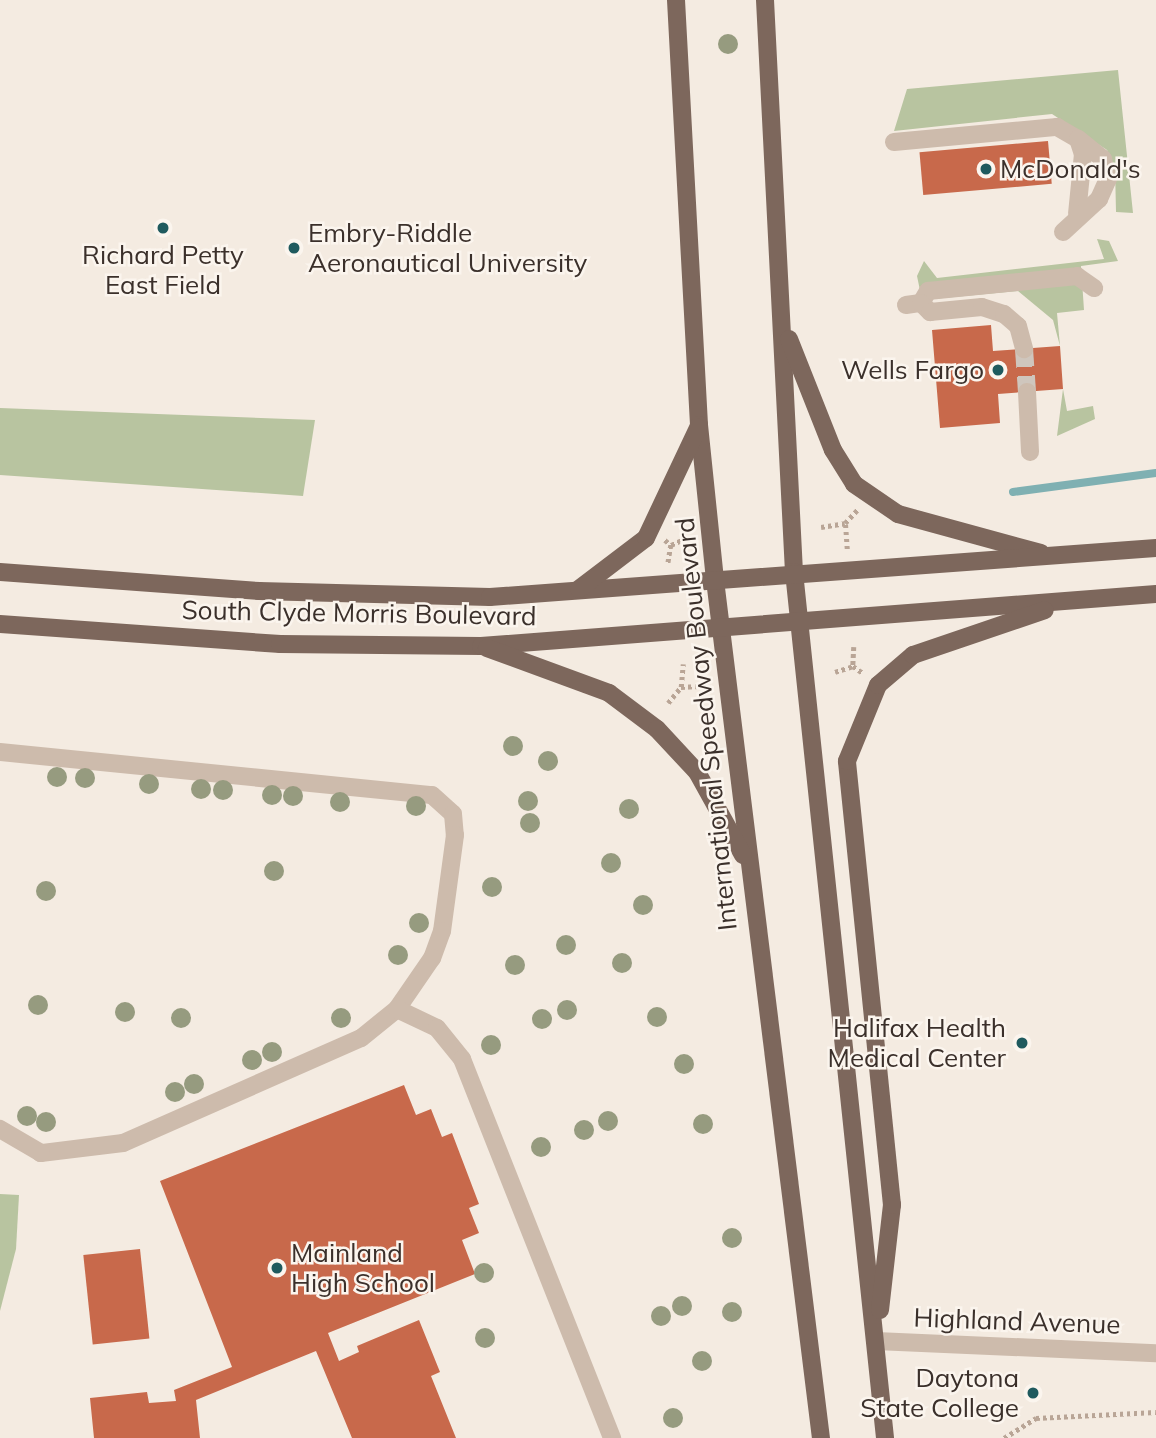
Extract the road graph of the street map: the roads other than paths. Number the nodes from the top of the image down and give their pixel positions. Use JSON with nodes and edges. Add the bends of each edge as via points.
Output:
{"nodes":[{"id":1,"x":676,"y":0,"type":"edge"},
{"id":2,"x":765,"y":0,"type":"edge"},
{"id":3,"x":1078,"y":139,"type":"junction"},
{"id":4,"x":894,"y":142,"type":"dead end"},
{"id":5,"x":1077,"y":214,"type":"junction"},
{"id":6,"x":1063,"y":232,"type":"dead end"},
{"id":7,"x":1094,"y":288,"type":"dead end"},
{"id":8,"x":784,"y":325,"type":"junction"},
{"id":9,"x":1024,"y":349,"type":"tunnel mouth"},
{"id":10,"x":1027,"y":392,"type":"tunnel mouth"},
{"id":11,"x":699,"y":425,"type":"junction"},
{"id":12,"x":1030,"y":452,"type":"dead end"},
{"id":13,"x":1156,"y":548,"type":"edge"},
{"id":14,"x":1054,"y":557,"type":"junction"},
{"id":15,"x":0,"y":572,"type":"edge"},
{"id":16,"x":794,"y":572,"type":"junction"},
{"id":17,"x":715,"y":580,"type":"junction"},
{"id":18,"x":567,"y":592,"type":"junction"},
{"id":19,"x":1156,"y":594,"type":"edge"},
{"id":20,"x":1065,"y":603,"type":"junction"},
{"id":21,"x":800,"y":617,"type":"junction"},
{"id":22,"x":0,"y":624,"type":"edge"},
{"id":23,"x":721,"y":626,"type":"junction"},
{"id":24,"x":481,"y":646,"type":"junction"},
{"id":25,"x":0,"y":752,"type":"edge"},
{"id":26,"x":747,"y":864,"type":"junction"},
{"id":27,"x":397,"y":1009,"type":"junction"},
{"id":28,"x":0,"y":1129,"type":"edge"},
{"id":29,"x":876,"y":1341,"type":"junction"},
{"id":30,"x":1156,"y":1353,"type":"edge"},
{"id":31,"x":612,"y":1438,"type":"edge"},
{"id":32,"x":821,"y":1438,"type":"edge"},
{"id":33,"x":886,"y":1438,"type":"edge"}],
"edges":[{"from":1,"to":11,"type":"main road","name":"International Speedway Boulevard"},
{"from":2,"to":8,"type":"main road"},
{"from":3,"to":4,"type":"street","via":[[1057,128]]},
{"from":3,"to":5,"type":"street","via":[[1083,154]]},
{"from":3,"to":5,"type":"street","via":[[1110,169],[1099,199]]},
{"from":5,"to":6,"type":"street"},
{"from":7,"to":9,"type":"street","via":[[1077,276],[928,291],[914,304],[930,312],[982,307],[1004,314],[1018,326]]},
{"from":8,"to":14,"type":"main road","via":[[833,450],[854,484],[898,514]]},
{"from":8,"to":16,"type":"main road"},
{"from":10,"to":12,"type":"street"},
{"from":11,"to":17,"type":"main road","name":"International Speedway Boulevard"},
{"from":11,"to":18,"type":"main road","via":[[646,538],[583,589]]},
{"from":13,"to":14,"type":"main road","name":"South Clyde Morris Boulevard"},
{"from":14,"to":16,"type":"main road","name":"South Clyde Morris Boulevard"},
{"from":15,"to":18,"type":"main road","name":"South Clyde Morris Boulevard","via":[[259,591],[490,597]]},
{"from":16,"to":17,"type":"main road","name":"South Clyde Morris Boulevard"},
{"from":16,"to":21,"type":"main road"},
{"from":17,"to":18,"type":"main road","name":"South Clyde Morris Boulevard"},
{"from":17,"to":23,"type":"main road","name":"International Speedway Boulevard"},
{"from":19,"to":20,"type":"main road"},
{"from":20,"to":21,"type":"main road","name":"South Clyde Morris Boulevard"},
{"from":20,"to":29,"type":"main road","via":[[914,655],[878,685],[847,761],[892,1205]]},
{"from":21,"to":23,"type":"main road","name":"South Clyde Morris Boulevard"},
{"from":21,"to":29,"type":"main road"},
{"from":22,"to":24,"type":"main road","name":"South Clyde Morris Boulevard","via":[[280,644]]},
{"from":23,"to":24,"type":"main road","name":"South Clyde Morris Boulevard"},
{"from":23,"to":26,"type":"main road","name":"International Speedway Boulevard"},
{"from":24,"to":26,"type":"main road","via":[[609,693],[657,729],[697,772]]},
{"from":25,"to":27,"type":"street","via":[[445,800],[455,835],[442,931]]},
{"from":26,"to":32,"type":"main road","name":"International Speedway Boulevard"},
{"from":27,"to":28,"type":"street","via":[[361,1038],[123,1143],[41,1153]]},
{"from":27,"to":31,"type":"street","via":[[437,1028],[462,1059]]},
{"from":29,"to":30,"type":"street","name":"Highland Avenue"},
{"from":29,"to":33,"type":"main road"}]}
